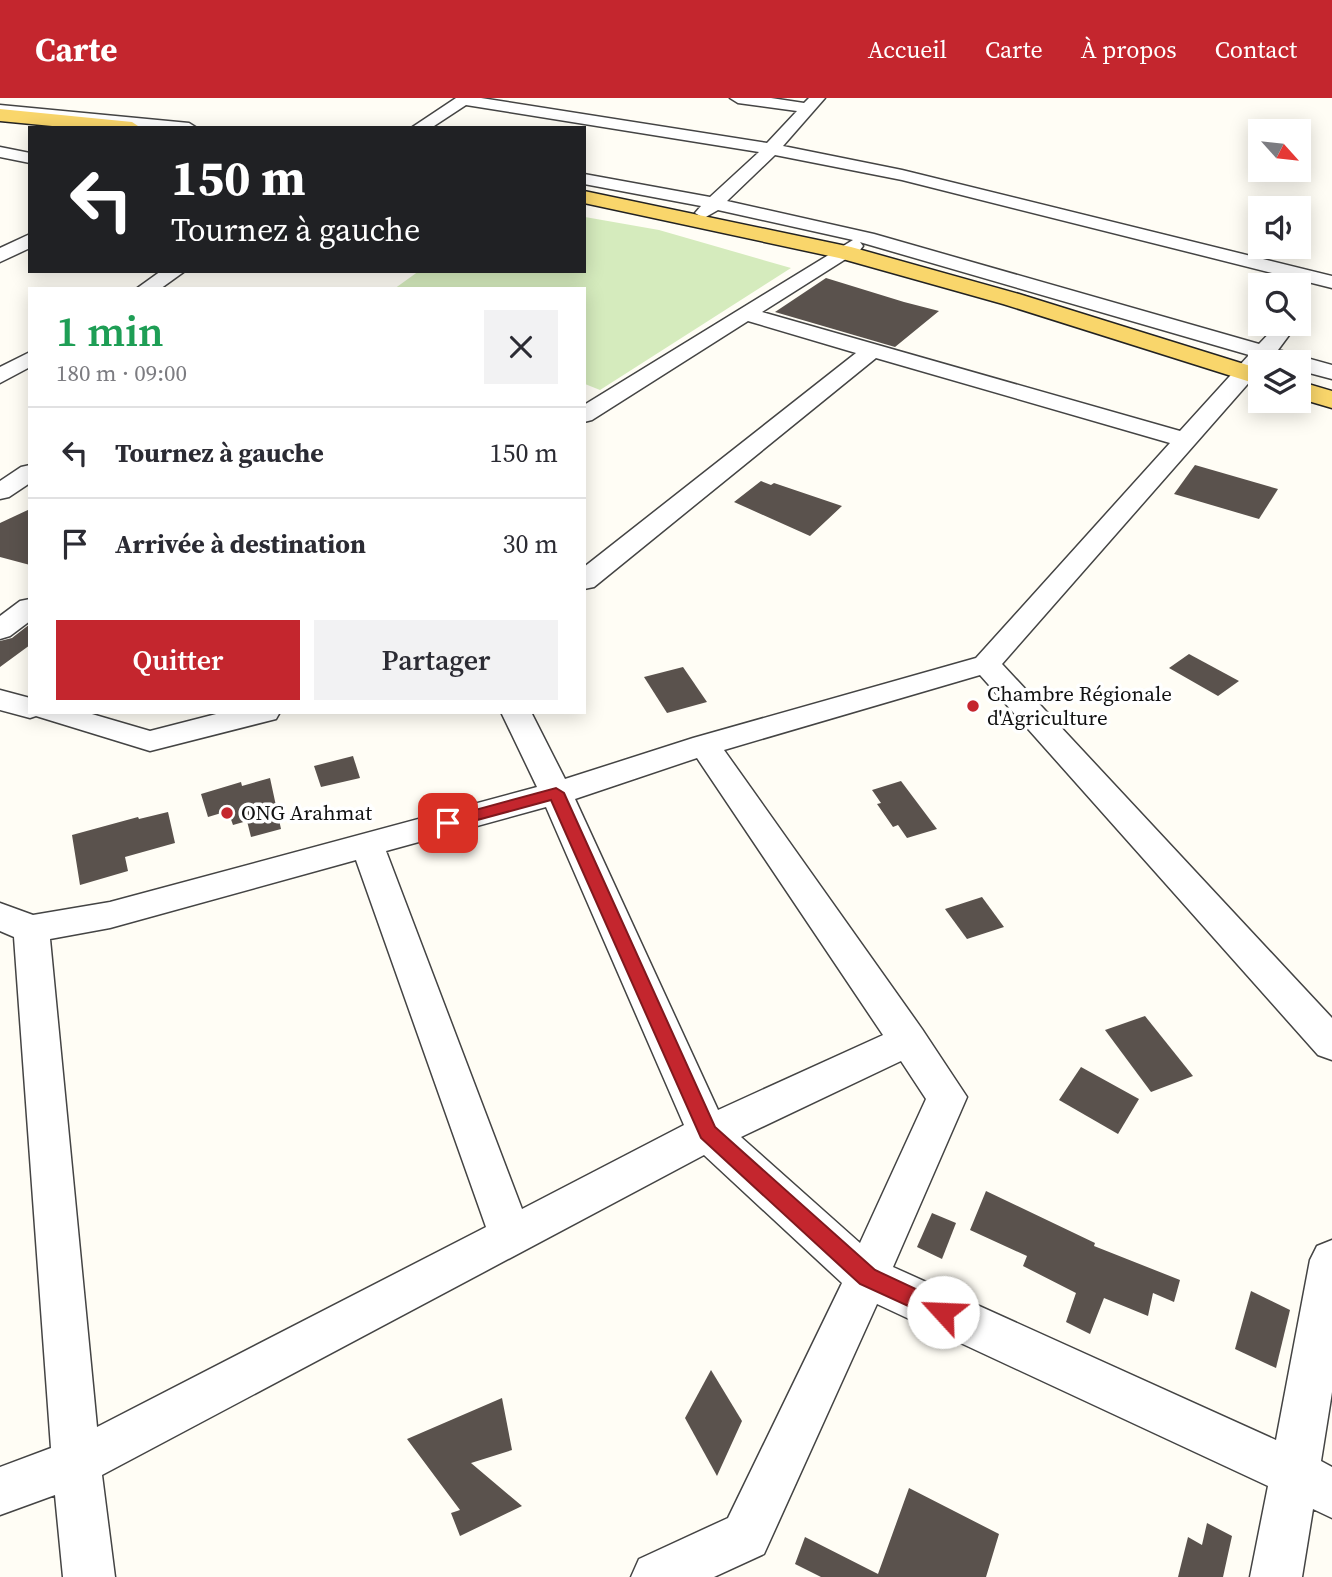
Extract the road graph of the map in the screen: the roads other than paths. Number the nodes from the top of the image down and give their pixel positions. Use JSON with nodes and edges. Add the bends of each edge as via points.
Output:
{"nodes":[{"id":1,"x":40,"y":98,"type":"edge"},
{"id":2,"x":738,"y":98,"type":"edge"},
{"id":3,"x":466,"y":99,"type":"edge"},
{"id":4,"x":813,"y":103,"type":"edge"},
{"id":5,"x":3,"y":116,"type":"edge"},
{"id":6,"x":38,"y":126,"type":"edge"},
{"id":7,"x":110,"y":126,"type":"edge"},
{"id":8,"x":158,"y":126,"type":"edge"},
{"id":9,"x":422,"y":126,"type":"edge"},
{"id":10,"x":772,"y":149,"type":"junction"},
{"id":11,"x":0,"y":152,"type":"edge"},
{"id":12,"x":28,"y":158,"type":"edge"},
{"id":13,"x":587,"y":190,"type":"edge"},
{"id":14,"x":705,"y":212,"type":"junction"},
{"id":15,"x":28,"y":241,"type":"edge"},
{"id":16,"x":848,"y":249,"type":"junction"},
{"id":17,"x":0,"y":256,"type":"edge"},
{"id":18,"x":173,"y":273,"type":"edge"},
{"id":19,"x":1330,"y":279,"type":"edge"},
{"id":20,"x":157,"y":287,"type":"edge"},
{"id":21,"x":1313,"y":296,"type":"dead end"},
{"id":22,"x":745,"y":313,"type":"junction"},
{"id":23,"x":1280,"y":336,"type":"edge"},
{"id":24,"x":1269,"y":350,"type":"edge"},
{"id":25,"x":873,"y":351,"type":"junction"},
{"id":26,"x":28,"y":359,"type":"edge"},
{"id":27,"x":1248,"y":363,"type":"edge"},
{"id":28,"x":1248,"y":364,"type":"edge"},
{"id":29,"x":1311,"y":366,"type":"edge"},
{"id":30,"x":1332,"y":372,"type":"edge"},
{"id":31,"x":1248,"y":374,"type":"edge"},
{"id":32,"x":0,"y":377,"type":"edge"},
{"id":33,"x":1311,"y":381,"type":"edge"},
{"id":34,"x":28,"y":385,"type":"edge"},
{"id":35,"x":1332,"y":387,"type":"edge"},
{"id":36,"x":1311,"y":393,"type":"edge"},
{"id":37,"x":1332,"y":400,"type":"edge"},
{"id":38,"x":589,"y":408,"type":"edge"},
{"id":39,"x":1185,"y":440,"type":"junction"},
{"id":40,"x":28,"y":473,"type":"edge"},
{"id":41,"x":0,"y":492,"type":"edge"},
{"id":42,"x":586,"y":579,"type":"edge"},
{"id":43,"x":28,"y":609,"type":"edge"},
{"id":44,"x":0,"y":630,"type":"edge"},
{"id":45,"x":986,"y":664,"type":"junction"},
{"id":46,"x":0,"y":700,"type":"edge"},
{"id":47,"x":28,"y":707,"type":"edge"},
{"id":48,"x":55,"y":714,"type":"edge"},
{"id":49,"x":257,"y":714,"type":"edge"},
{"id":50,"x":517,"y":714,"type":"edge"},
{"id":51,"x":704,"y":745,"type":"junction"},
{"id":52,"x":556,"y":793,"type":"junction"},
{"id":53,"x":367,"y":845,"type":"junction"},
{"id":54,"x":15,"y":923,"type":"edge"},
{"id":55,"x":909,"y":1040,"type":"junction"},
{"id":56,"x":1332,"y":1044,"type":"edge"},
{"id":57,"x":708,"y":1132,"type":"junction"},
{"id":58,"x":511,"y":1236,"type":"junction"},
{"id":59,"x":1332,"y":1259,"type":"edge"},
{"id":60,"x":867,"y":1277,"type":"junction"},
{"id":61,"x":76,"y":1463,"type":"junction"},
{"id":62,"x":1314,"y":1483,"type":"edge"},
{"id":63,"x":0,"y":1491,"type":"edge"},
{"id":64,"x":89,"y":1577,"type":"edge"},
{"id":65,"x":657,"y":1577,"type":"edge"},
{"id":66,"x":1276,"y":1577,"type":"edge"}],
"edges":[{"from":1,"to":5,"type":"street"},
{"from":2,"to":4,"type":"street"},
{"from":3,"to":9,"type":"street"},
{"from":3,"to":10,"type":"street"},
{"from":4,"to":10,"type":"street"},
{"from":5,"to":6,"type":"main road"},
{"from":5,"to":7,"type":"main road"},
{"from":5,"to":8,"type":"street"},
{"from":10,"to":14,"type":"street"},
{"from":10,"to":19,"type":"street","via":[[902,175]]},
{"from":11,"to":12,"type":"street"},
{"from":13,"to":14,"type":"main road"},
{"from":14,"to":16,"type":"main road"},
{"from":14,"to":27,"type":"street","via":[[867,238]]},
{"from":15,"to":17,"type":"street"},
{"from":16,"to":22,"type":"street"},
{"from":16,"to":28,"type":"main road"},
{"from":18,"to":20,"type":"street"},
{"from":19,"to":21,"type":"street"},
{"from":22,"to":25,"type":"street"},
{"from":22,"to":38,"type":"street"},
{"from":23,"to":24,"type":"street"},
{"from":25,"to":39,"type":"street"},
{"from":25,"to":42,"type":"street"},
{"from":26,"to":32,"type":"street"},
{"from":29,"to":30,"type":"street"},
{"from":31,"to":39,"type":"street"},
{"from":32,"to":34,"type":"street"},
{"from":33,"to":35,"type":"main road"},
{"from":36,"to":37,"type":"main road"},
{"from":39,"to":45,"type":"street"},
{"from":40,"to":41,"type":"street"},
{"from":43,"to":44,"type":"street"},
{"from":45,"to":51,"type":"street"},
{"from":45,"to":56,"type":"street"},
{"from":46,"to":47,"type":"street"},
{"from":48,"to":49,"type":"street","via":[[150,741]]},
{"from":50,"to":52,"type":"street"},
{"from":51,"to":52,"type":"street"},
{"from":51,"to":55,"type":"street"},
{"from":52,"to":53,"type":"street"},
{"from":52,"to":57,"type":"street"},
{"from":53,"to":54,"type":"street","via":[[110,915]]},
{"from":53,"to":58,"type":"street"},
{"from":54,"to":61,"type":"street"},
{"from":55,"to":57,"type":"street"},
{"from":55,"to":60,"type":"street","via":[[947,1097]]},
{"from":57,"to":58,"type":"street"},
{"from":57,"to":60,"type":"street"},
{"from":58,"to":61,"type":"street"},
{"from":59,"to":62,"type":"street"},
{"from":60,"to":62,"type":"street"},
{"from":60,"to":65,"type":"street","via":[[746,1536]]},
{"from":61,"to":63,"type":"street"},
{"from":61,"to":64,"type":"street"},
{"from":62,"to":66,"type":"street"}]}
